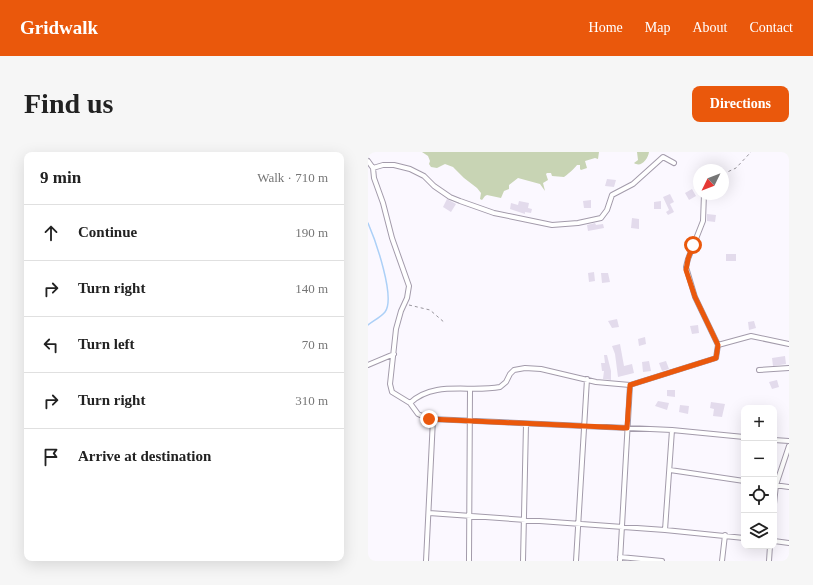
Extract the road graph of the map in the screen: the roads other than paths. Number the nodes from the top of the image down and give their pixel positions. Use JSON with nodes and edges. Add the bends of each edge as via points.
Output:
{"nodes":[{"id":1,"x":368,"y":161,"type":"edge"},
{"id":2,"x":674,"y":163,"type":"dead end"},
{"id":3,"x":373,"y":168,"type":"junction"},
{"id":4,"x":704,"y":200,"type":"edge"},
{"id":5,"x":789,"y":344,"type":"edge"},
{"id":6,"x":718,"y":345,"type":"junction"},
{"id":7,"x":394,"y":354,"type":"junction"},
{"id":8,"x":368,"y":365,"type":"edge"},
{"id":9,"x":789,"y":368,"type":"edge"},
{"id":10,"x":759,"y":370,"type":"dead end"},
{"id":11,"x":587,"y":379,"type":"junction"},
{"id":12,"x":630,"y":385,"type":"junction"},
{"id":13,"x":470,"y":388,"type":"junction"},
{"id":14,"x":410,"y":403,"type":"junction"},
{"id":15,"x":431,"y":419,"type":"junction"},
{"id":16,"x":470,"y":421,"type":"junction"},
{"id":17,"x":526,"y":424,"type":"junction"},
{"id":18,"x":584,"y":426,"type":"junction"},
{"id":19,"x":627,"y":428,"type":"junction"},
{"id":20,"x":672,"y":430,"type":"junction"},
{"id":21,"x":741,"y":437,"type":"edge"},
{"id":22,"x":777,"y":440,"type":"edge"},
{"id":23,"x":789,"y":441,"type":"edge"},
{"id":24,"x":789,"y":446,"type":"edge"},
{"id":25,"x":670,"y":470,"type":"junction"},
{"id":26,"x":777,"y":479,"type":"edge"},
{"id":27,"x":741,"y":481,"type":"edge"},
{"id":28,"x":777,"y":485,"type":"edge"},
{"id":29,"x":789,"y":487,"type":"edge"},
{"id":30,"x":429,"y":513,"type":"junction"},
{"id":31,"x":470,"y":516,"type":"junction"},
{"id":32,"x":524,"y":519,"type":"junction"},
{"id":33,"x":579,"y":523,"type":"junction"},
{"id":34,"x":622,"y":526,"type":"junction"},
{"id":35,"x":665,"y":530,"type":"junction"},
{"id":36,"x":725,"y":535,"type":"junction"},
{"id":37,"x":741,"y":538,"type":"edge"},
{"id":38,"x":777,"y":541,"type":"edge"},
{"id":39,"x":789,"y":543,"type":"edge"},
{"id":40,"x":770,"y":549,"type":"edge"},
{"id":41,"x":620,"y":559,"type":"edge"},
{"id":42,"x":426,"y":561,"type":"edge"},
{"id":43,"x":469,"y":561,"type":"edge"},
{"id":44,"x":522,"y":561,"type":"edge"},
{"id":45,"x":576,"y":561,"type":"edge"},
{"id":46,"x":662,"y":561,"type":"edge"},
{"id":47,"x":722,"y":561,"type":"edge"},
{"id":48,"x":768,"y":561,"type":"edge"}],
"edges":[{"from":1,"to":3,"type":"street"},
{"from":2,"to":3,"type":"street","via":[[663,157],[633,184],[615,192],[601,218],[552,225],[494,213],[460,201],[450,197],[424,176],[410,169],[388,165]]},
{"from":3,"to":7,"type":"street","via":[[392,238],[408,281],[409,290],[396,329]]},
{"from":4,"to":6,"type":"street","via":[[703,221],[686,267],[695,297]]},
{"from":5,"to":6,"type":"street","via":[[751,336]]},
{"from":6,"to":12,"type":"street","via":[[716,358]]},
{"from":7,"to":8,"type":"street"},
{"from":7,"to":14,"type":"street","via":[[391,389]]},
{"from":9,"to":10,"type":"street"},
{"from":11,"to":12,"type":"street"},
{"from":11,"to":13,"type":"street","via":[[529,367],[514,370],[500,387]]},
{"from":11,"to":18,"type":"street"},
{"from":12,"to":19,"type":"street"},
{"from":13,"to":14,"type":"street","via":[[432,390],[418,395]]},
{"from":13,"to":16,"type":"street"},
{"from":14,"to":15,"type":"street","via":[[418,414]]},
{"from":15,"to":16,"type":"street"},
{"from":15,"to":30,"type":"street"},
{"from":16,"to":17,"type":"street"},
{"from":16,"to":31,"type":"street"},
{"from":17,"to":18,"type":"street"},
{"from":17,"to":32,"type":"street"},
{"from":18,"to":19,"type":"street"},
{"from":18,"to":33,"type":"street"},
{"from":19,"to":20,"type":"street"},
{"from":19,"to":34,"type":"street"},
{"from":20,"to":21,"type":"street"},
{"from":20,"to":25,"type":"street"},
{"from":22,"to":23,"type":"street"},
{"from":24,"to":26,"type":"street"},
{"from":25,"to":27,"type":"street"},
{"from":25,"to":35,"type":"street"},
{"from":28,"to":29,"type":"street"},
{"from":30,"to":31,"type":"street"},
{"from":30,"to":42,"type":"street"},
{"from":31,"to":32,"type":"street"},
{"from":31,"to":43,"type":"street"},
{"from":32,"to":33,"type":"street"},
{"from":32,"to":44,"type":"street"},
{"from":33,"to":34,"type":"street"},
{"from":33,"to":45,"type":"street"},
{"from":34,"to":35,"type":"street"},
{"from":34,"to":41,"type":"street"},
{"from":35,"to":36,"type":"street"},
{"from":36,"to":37,"type":"street"},
{"from":36,"to":47,"type":"street"},
{"from":38,"to":39,"type":"street"},
{"from":40,"to":48,"type":"street"},
{"from":41,"to":46,"type":"street"}]}
